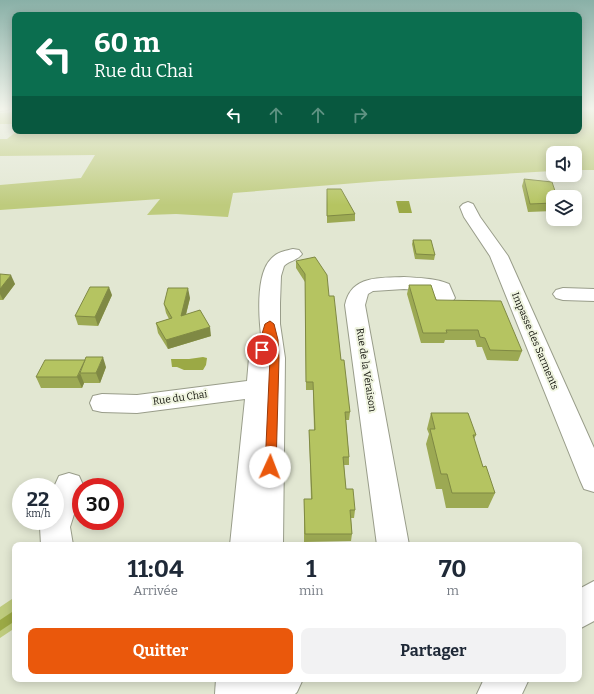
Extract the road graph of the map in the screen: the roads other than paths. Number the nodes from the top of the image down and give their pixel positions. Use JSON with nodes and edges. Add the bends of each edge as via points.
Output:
{"nodes":[{"id":1,"x":468,"y":207,"type":"dead end"},
{"id":2,"x":293,"y":254,"type":"dead end"},
{"id":3,"x":563,"y":294,"type":"dead end"},
{"id":4,"x":594,"y":295,"type":"edge"},
{"id":5,"x":445,"y":298,"type":"dead end"},
{"id":6,"x":270,"y":324,"type":"junction"},
{"id":7,"x":258,"y":388,"type":"junction"},
{"id":8,"x":102,"y":403,"type":"dead end"},
{"id":9,"x":594,"y":480,"type":"edge"},
{"id":10,"x":69,"y":485,"type":"dead end"},
{"id":11,"x":57,"y":542,"type":"edge"},
{"id":12,"x":246,"y":542,"type":"edge"},
{"id":13,"x":267,"y":542,"type":"edge"},
{"id":14,"x":393,"y":542,"type":"edge"},
{"id":15,"x":594,"y":598,"type":"edge"},
{"id":16,"x":582,"y":609,"type":"edge"},
{"id":17,"x":235,"y":682,"type":"edge"},
{"id":18,"x":262,"y":682,"type":"edge"},
{"id":19,"x":280,"y":682,"type":"edge"},
{"id":20,"x":507,"y":682,"type":"edge"},
{"id":21,"x":234,"y":694,"type":"edge"},
{"id":22,"x":262,"y":694,"type":"edge"},
{"id":23,"x":496,"y":694,"type":"edge"}],
"edges":[{"from":1,"to":9,"type":"street","name":"Impasse des Sarments","via":[[499,256]]},
{"from":2,"to":6,"type":"street","via":[[278,262],[272,272]]},
{"from":3,"to":4,"type":"street"},
{"from":5,"to":14,"type":"street","name":"Rue de la Véraison","via":[[442,288],[433,284],[381,283],[365,287],[357,295],[356,306]]},
{"from":6,"to":7,"type":"street","via":[[260,358]]},
{"from":6,"to":13,"type":"street","via":[[274,358]]},
{"from":7,"to":8,"type":"street","name":"Rue du Chai","via":[[137,404]]},
{"from":7,"to":12,"type":"street"},
{"from":10,"to":11,"type":"street","via":[[55,527]]},
{"from":15,"to":16,"type":"street"},
{"from":17,"to":21,"type":"street"},
{"from":18,"to":22,"type":"street"},
{"from":19,"to":22,"type":"street"},
{"from":20,"to":23,"type":"street"}]}
